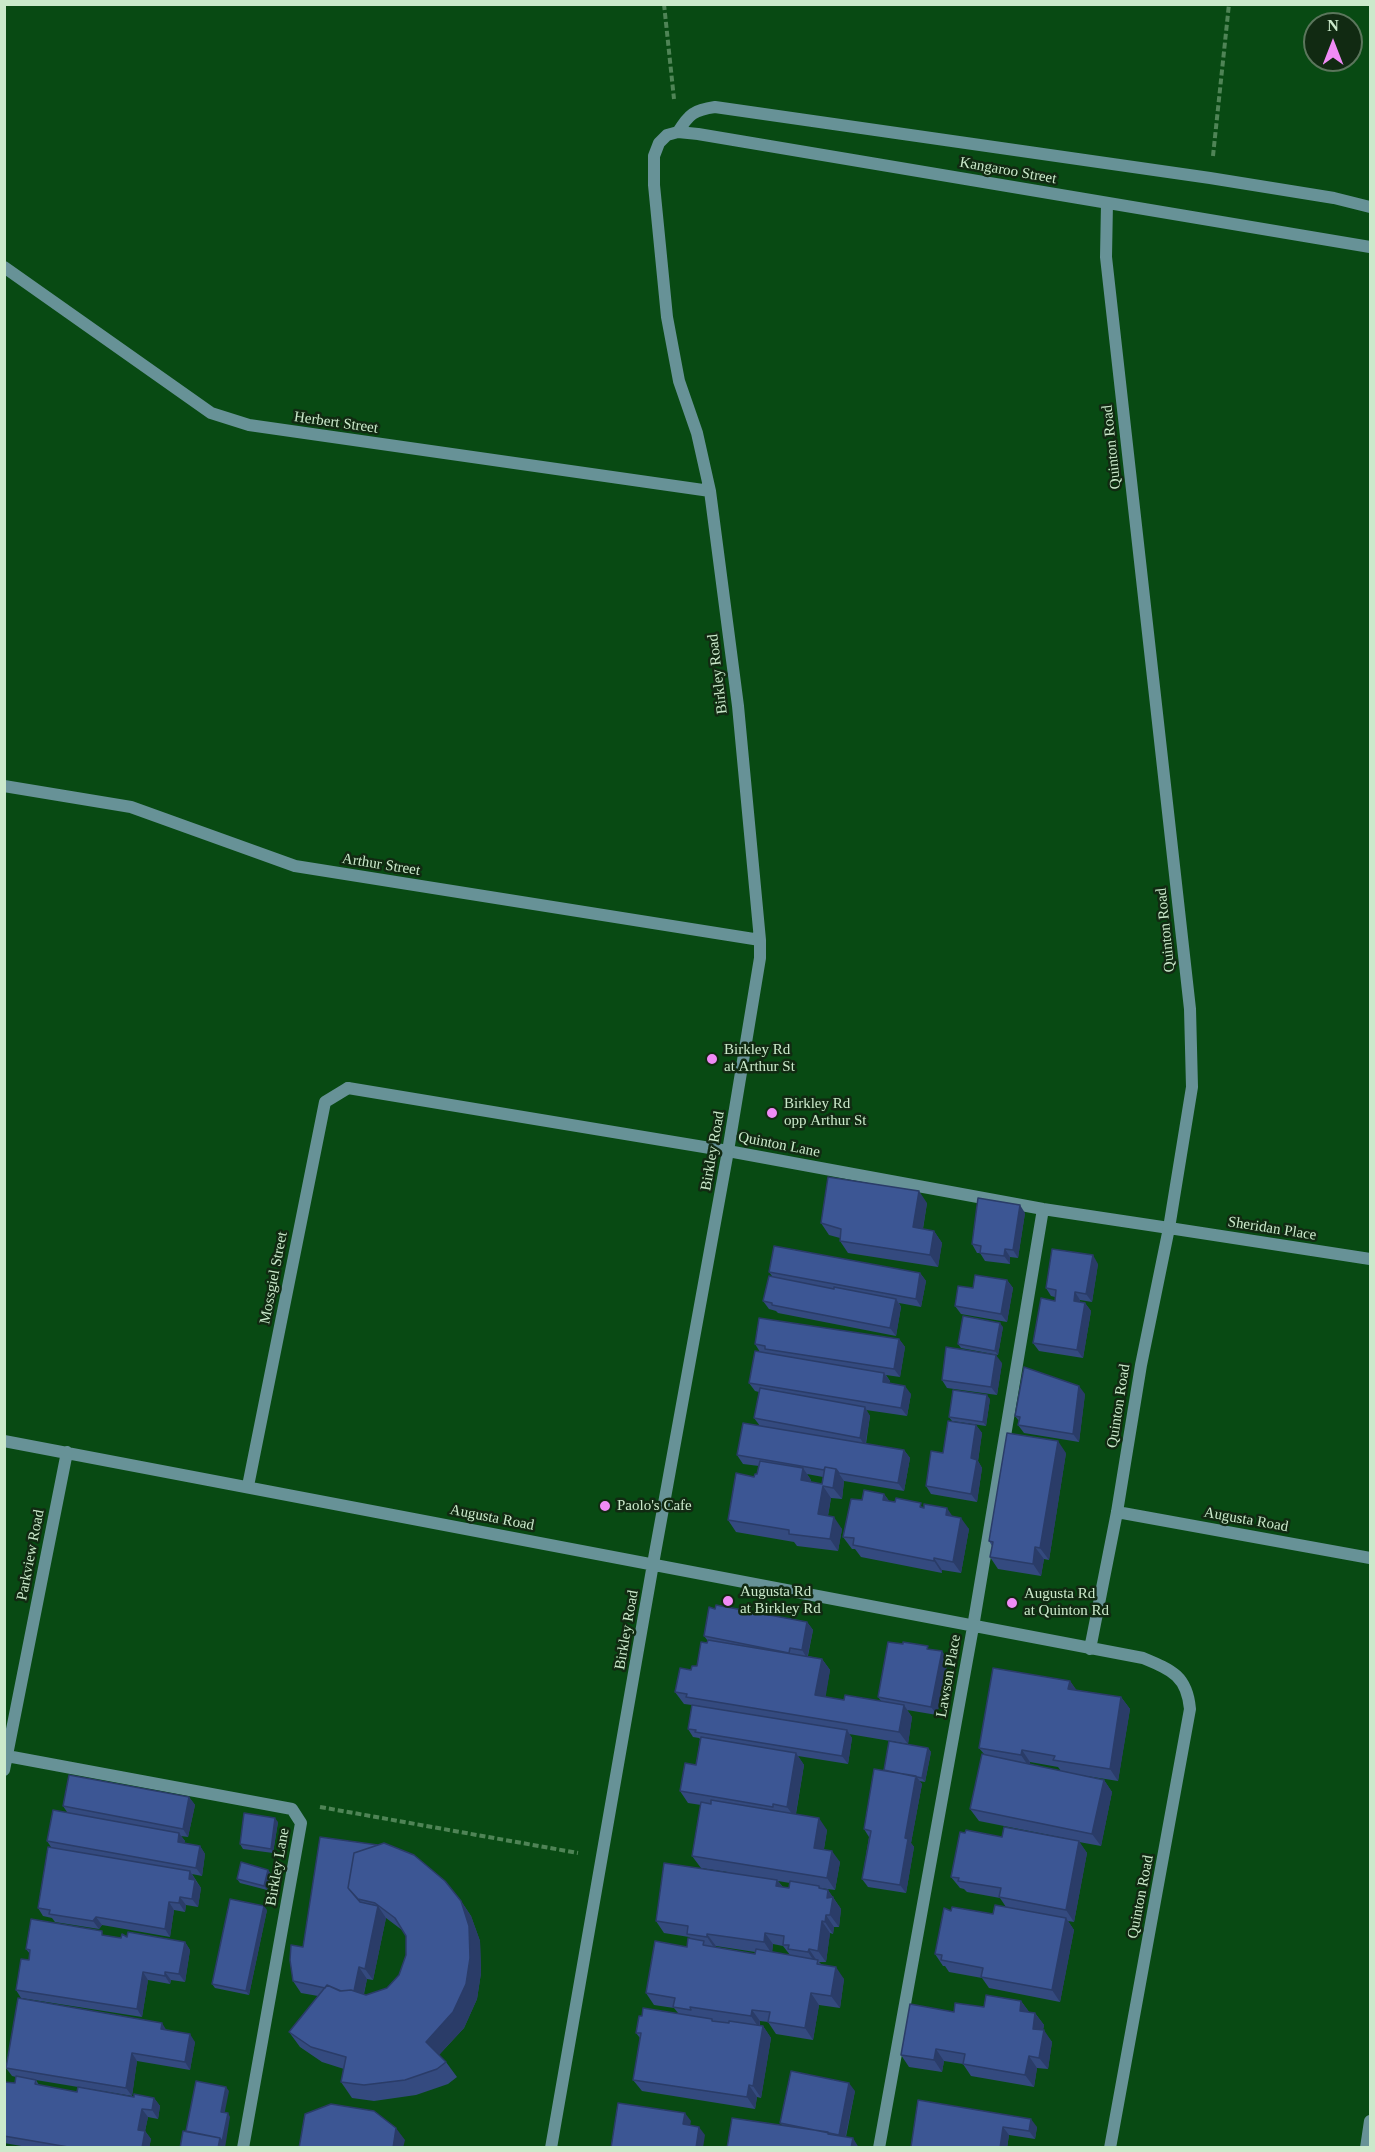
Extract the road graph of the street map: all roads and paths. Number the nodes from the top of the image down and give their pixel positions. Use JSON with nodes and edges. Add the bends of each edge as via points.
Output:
{"nodes":[{"id":1,"x":664,"y":4,"type":"edge"},
{"id":2,"x":1229,"y":4,"type":"edge"},
{"id":3,"x":678,"y":132,"type":"junction"},
{"id":4,"x":1210,"y":178,"type":"junction"},
{"id":5,"x":1107,"y":203,"type":"junction"},
{"id":6,"x":1371,"y":207,"type":"edge"},
{"id":7,"x":1371,"y":247,"type":"edge"},
{"id":8,"x":4,"y":267,"type":"edge"},
{"id":9,"x":710,"y":491,"type":"junction"},
{"id":10,"x":4,"y":786,"type":"edge"},
{"id":11,"x":760,"y":940,"type":"junction"},
{"id":12,"x":348,"y":1088,"type":"joint"},
{"id":13,"x":728,"y":1151,"type":"junction"},
{"id":14,"x":1043,"y":1209,"type":"junction"},
{"id":15,"x":1169,"y":1228,"type":"junction"},
{"id":16,"x":1371,"y":1259,"type":"edge"},
{"id":17,"x":4,"y":1441,"type":"edge"},
{"id":18,"x":67,"y":1452,"type":"junction"},
{"id":19,"x":248,"y":1486,"type":"junction"},
{"id":20,"x":1117,"y":1512,"type":"junction"},
{"id":21,"x":1371,"y":1558,"type":"edge"},
{"id":22,"x":653,"y":1564,"type":"junction"},
{"id":23,"x":973,"y":1627,"type":"junction"},
{"id":24,"x":1090,"y":1648,"type":"junction"},
{"id":25,"x":7,"y":1756,"type":"junction"},
{"id":26,"x":4,"y":1770,"type":"edge"},
{"id":27,"x":292,"y":1809,"type":"junction"},
{"id":28,"x":602,"y":1857,"type":"junction"},
{"id":29,"x":1371,"y":2121,"type":"edge"},
{"id":30,"x":243,"y":2148,"type":"edge"},
{"id":31,"x":551,"y":2148,"type":"edge"},
{"id":32,"x":879,"y":2148,"type":"edge"},
{"id":33,"x":1110,"y":2148,"type":"edge"},
{"id":34,"x":1366,"y":2148,"type":"edge"}],
"edges":[{"from":1,"to":3,"type":"path"},
{"from":2,"to":4,"type":"path"},
{"from":3,"to":4,"type":"street","via":[[686,118],[715,107]]},
{"from":3,"to":5,"type":"street","name":"Kangaroo Street"},
{"from":3,"to":9,"type":"street","name":"Birkley Road","via":[[659,143],[654,156],[654,185],[667,317],[679,381],[697,433]]},
{"from":4,"to":6,"type":"street"},
{"from":5,"to":7,"type":"street","name":"Kangaroo Street"},
{"from":5,"to":15,"type":"street","name":"Quinton Road","via":[[1106,257],[1190,1009],[1192,1087]]},
{"from":8,"to":9,"type":"street","name":"Herbert Street","via":[[211,413],[249,425]]},
{"from":9,"to":11,"type":"street","name":"Birkley Road","via":[[738,706]]},
{"from":10,"to":11,"type":"street","name":"Arthur Street","via":[[130,807],[295,866]]},
{"from":11,"to":13,"type":"street","name":"Birkley Road","via":[[759,977]]},
{"from":12,"to":13,"type":"street","name":"Quinton Lane"},
{"from":12,"to":19,"type":"street","name":"Mossgiel Street","via":[[325,1102]]},
{"from":13,"to":14,"type":"street","name":"Quinton Lane"},
{"from":13,"to":22,"type":"street","name":"Birkley Road"},
{"from":14,"to":15,"type":"street","name":"Quinton Lane"},
{"from":14,"to":23,"type":"street","name":"Lawson Place"},
{"from":15,"to":16,"type":"street","name":"Sheridan Place"},
{"from":15,"to":20,"type":"street","name":"Quinton Road"},
{"from":17,"to":18,"type":"street","name":"Augusta Road"},
{"from":18,"to":19,"type":"street","name":"Augusta Road"},
{"from":18,"to":25,"type":"street","name":"Parkview Road"},
{"from":19,"to":22,"type":"street","name":"Augusta Road"},
{"from":20,"to":21,"type":"street","name":"Augusta Road"},
{"from":20,"to":24,"type":"street","name":"Quinton Road"},
{"from":22,"to":23,"type":"street","name":"Augusta Road"},
{"from":22,"to":28,"type":"street","name":"Birkley Road"},
{"from":23,"to":24,"type":"street","name":"Quinton Road"},
{"from":23,"to":32,"type":"street","name":"Lawson Place"},
{"from":24,"to":33,"type":"street","name":"Quinton Road","via":[[1143,1658],[1172,1672],[1183,1681],[1191,1709]]},
{"from":25,"to":26,"type":"street","name":"Parkview Road"},
{"from":25,"to":27,"type":"street","name":"Birkley Lane"},
{"from":27,"to":28,"type":"path","via":[[315,1806]]},
{"from":27,"to":30,"type":"street","name":"Birkley Lane","via":[[302,1822]]},
{"from":28,"to":31,"type":"street","name":"Birkley Road"},
{"from":29,"to":34,"type":"street"}]}
